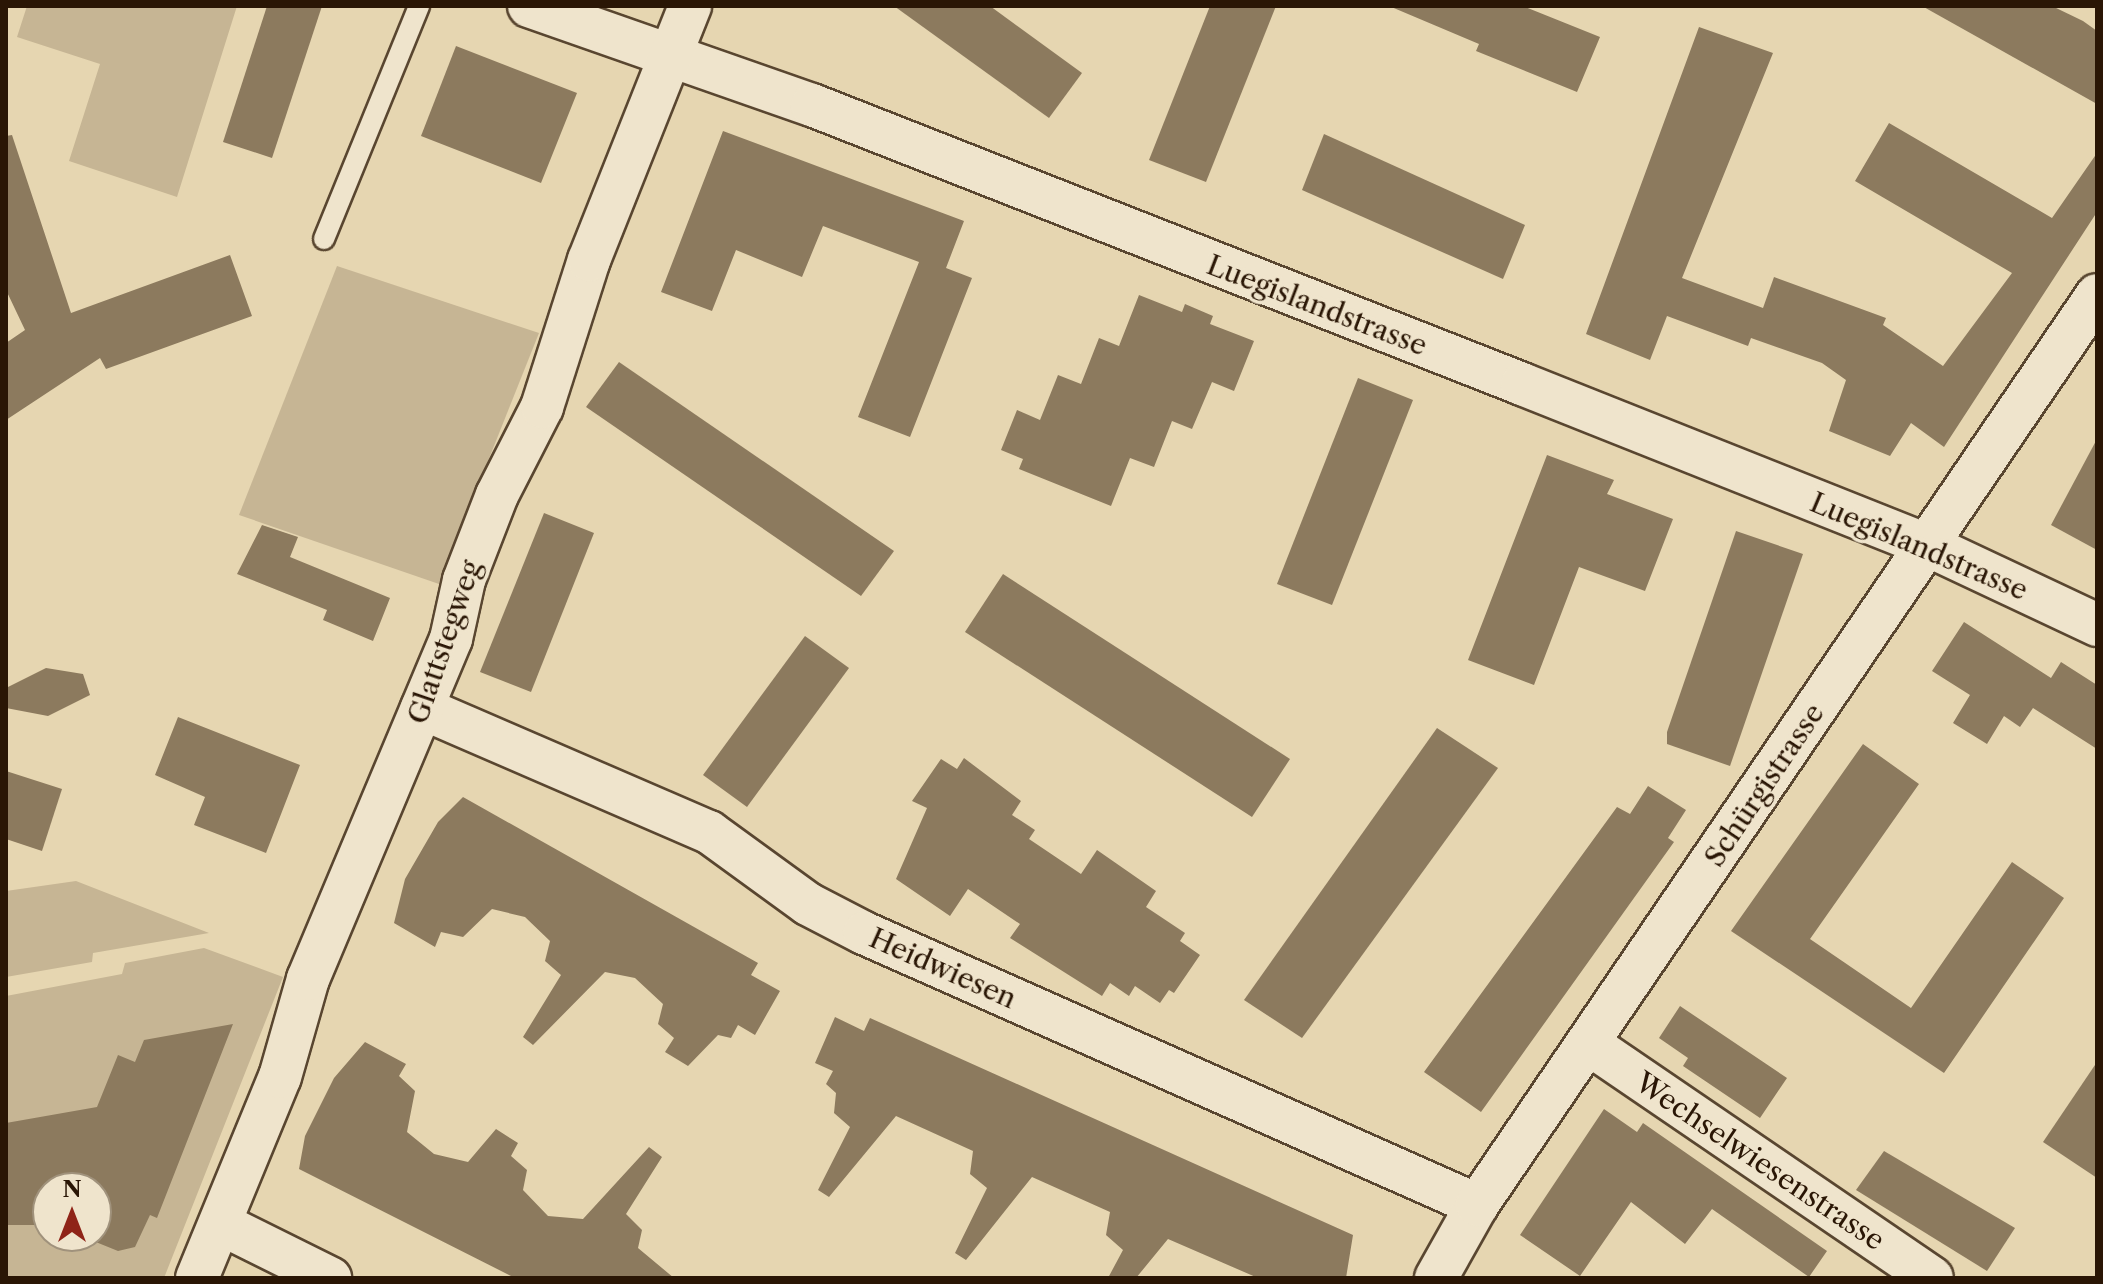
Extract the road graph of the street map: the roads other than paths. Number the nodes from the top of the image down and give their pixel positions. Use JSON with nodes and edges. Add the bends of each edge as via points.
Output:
{"nodes":[{"id":1,"x":419,"y":6,"type":"edge"},
{"id":2,"x":529,"y":6,"type":"edge"},
{"id":3,"x":690,"y":6,"type":"edge"},
{"id":4,"x":670,"y":54,"type":"junction"},
{"id":5,"x":324,"y":239,"type":"dead end"},
{"id":6,"x":2097,"y":295,"type":"edge"},
{"id":7,"x":1925,"y":544,"type":"junction"},
{"id":8,"x":2097,"y":625,"type":"edge"},
{"id":9,"x":422,"y":708,"type":"junction"},
{"id":10,"x":1589,"y":1044,"type":"junction"},
{"id":11,"x":1477,"y":1205,"type":"junction"},
{"id":12,"x":221,"y":1224,"type":"junction"},
{"id":13,"x":197,"y":1278,"type":"edge"},
{"id":14,"x":330,"y":1278,"type":"edge"},
{"id":15,"x":1436,"y":1278,"type":"edge"},
{"id":16,"x":1932,"y":1278,"type":"edge"}],
"edges":[{"from":1,"to":5,"type":"lane"},
{"from":2,"to":4,"type":"street","name":"Luegislandstrasse"},
{"from":3,"to":4,"type":"street","name":"Glattstegweg"},
{"from":4,"to":7,"type":"street","name":"Luegislandstrasse"},
{"from":4,"to":9,"type":"street","name":"Glattstegweg","via":[[589,260],[542,407],[464,580],[451,639]]},
{"from":6,"to":7,"type":"street","name":"Schürgistrasse"},
{"from":7,"to":8,"type":"street","name":"Luegislandstrasse"},
{"from":7,"to":10,"type":"street","name":"Schürgistrasse"},
{"from":9,"to":11,"type":"street","name":"Heidwiesen","via":[[709,832],[808,904],[864,933]]},
{"from":9,"to":12,"type":"street","name":"Glattstegweg","via":[[303,991],[280,1077]]},
{"from":10,"to":11,"type":"street","name":"Schürgistrasse"},
{"from":10,"to":16,"type":"street","name":"Wechselwiesenstrasse"},
{"from":11,"to":15,"type":"street","name":"Schürgistrasse"},
{"from":12,"to":13,"type":"street","name":"Glattstegweg"},
{"from":12,"to":14,"type":"street"}]}
